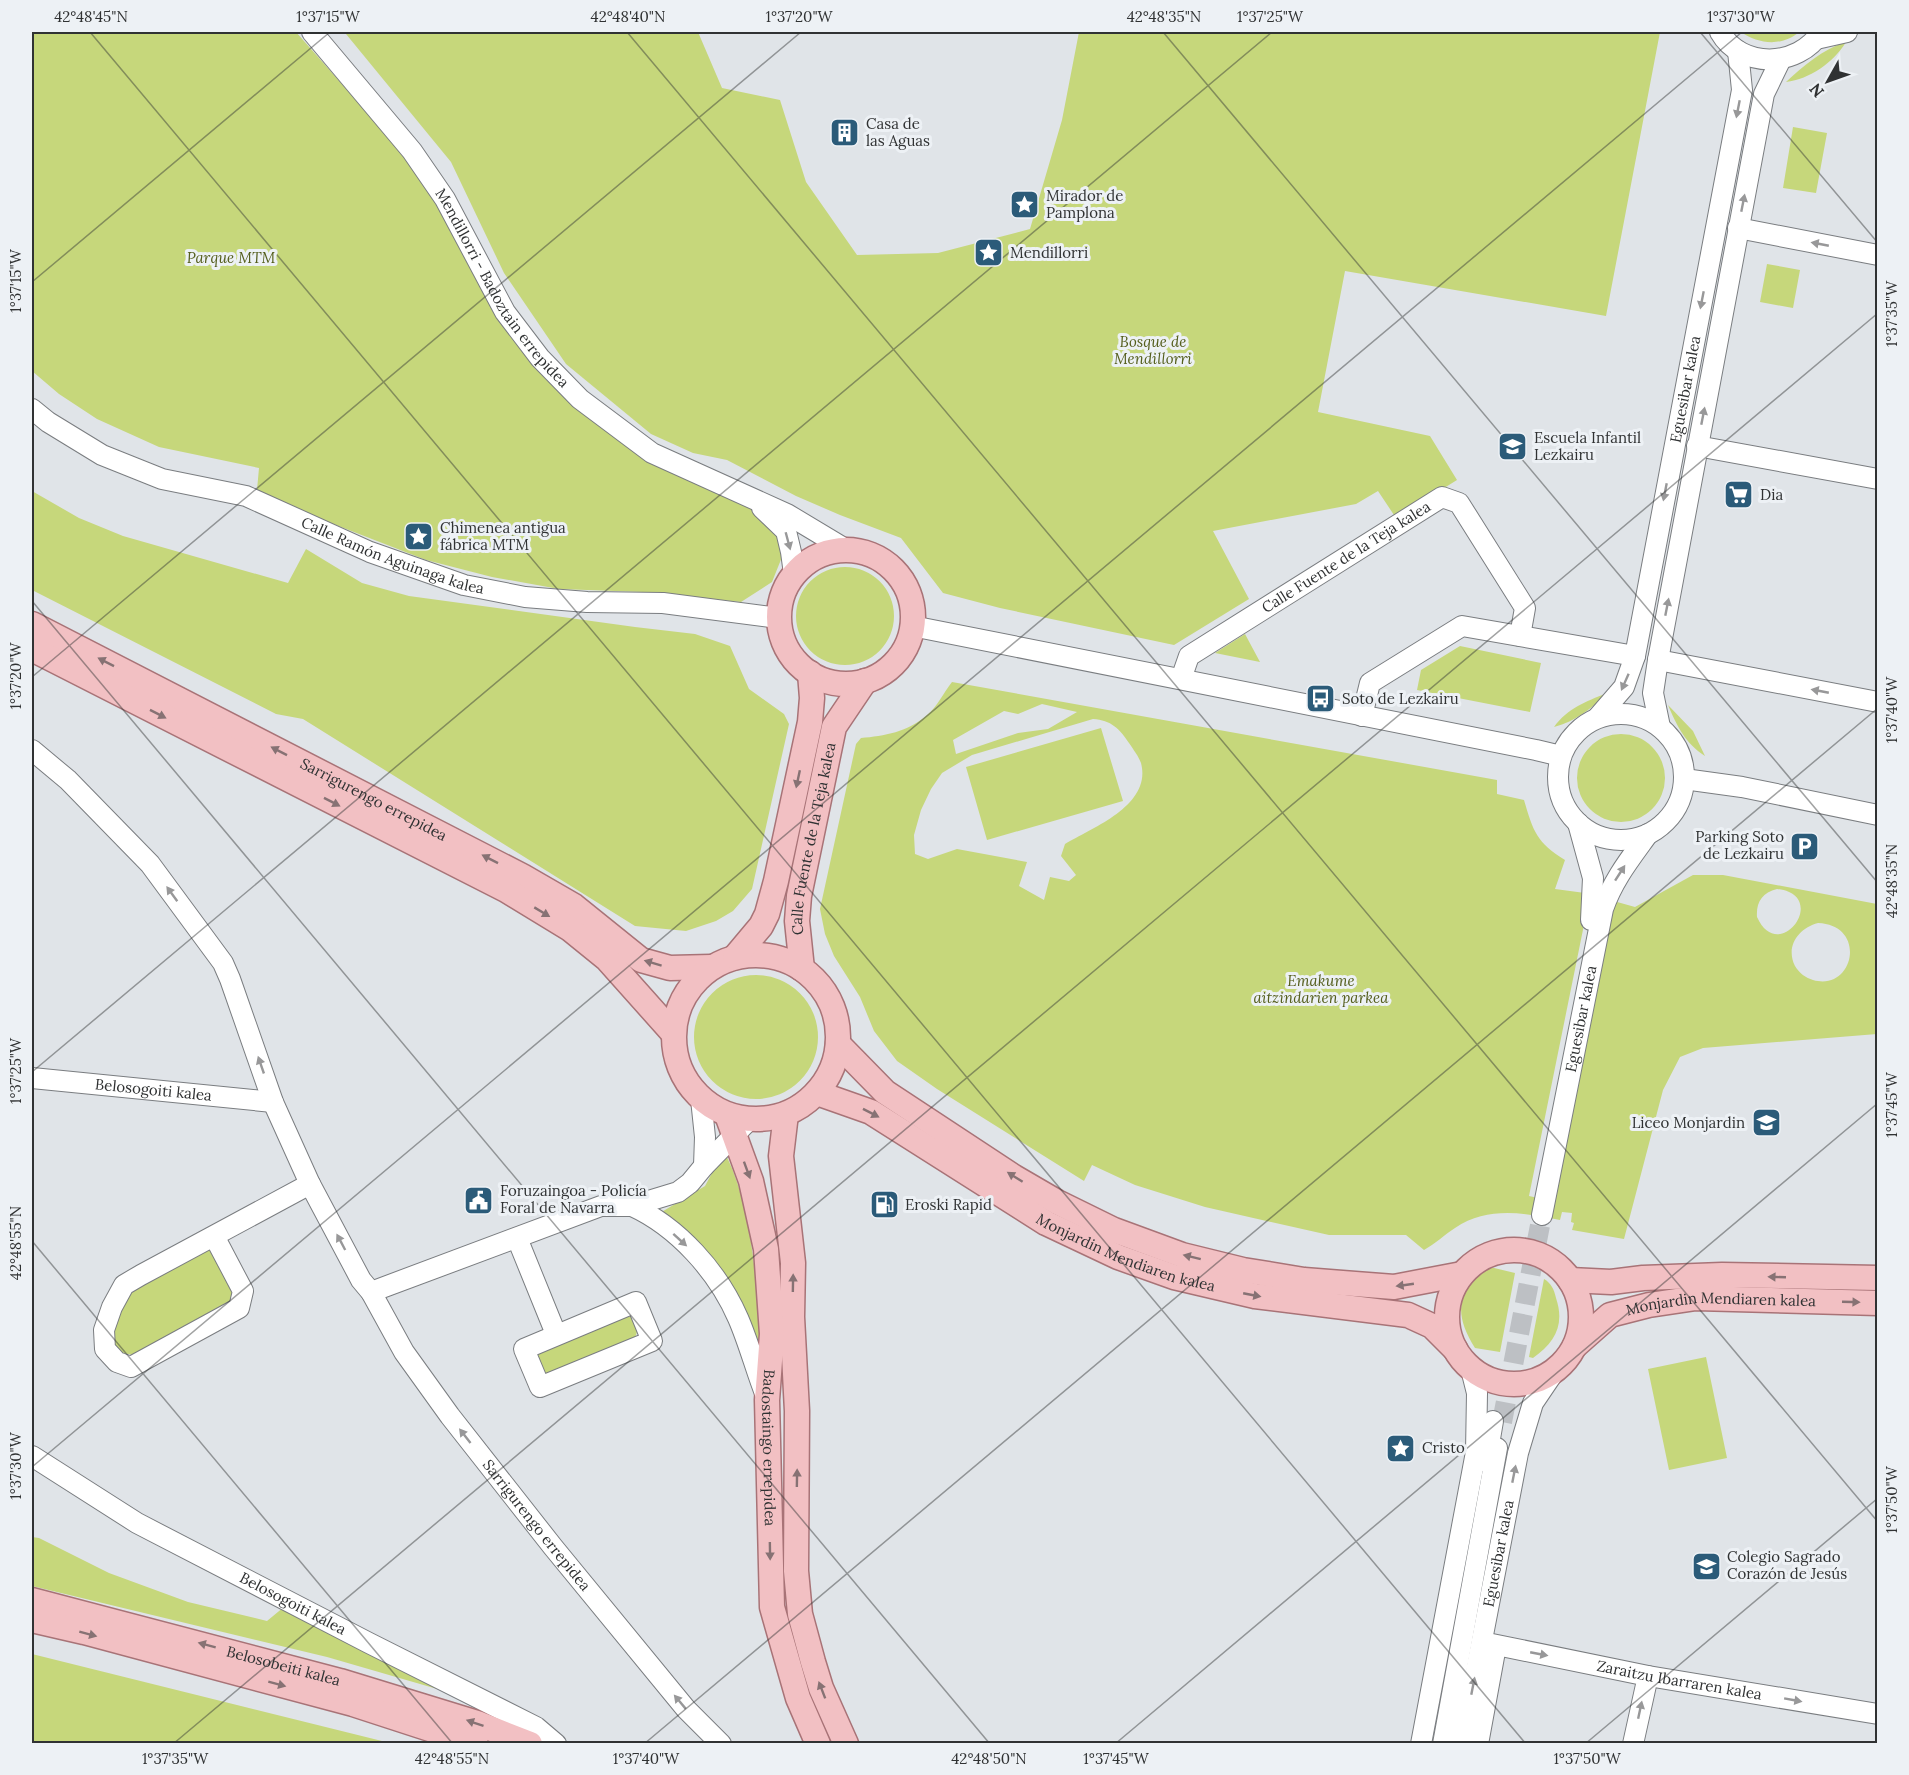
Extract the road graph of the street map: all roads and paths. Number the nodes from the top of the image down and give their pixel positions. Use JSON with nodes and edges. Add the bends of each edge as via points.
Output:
{"nodes":[{"id":1,"x":312,"y":32,"type":"edge"},
{"id":2,"x":1720,"y":32,"type":"edge"},
{"id":3,"x":1847,"y":32,"type":"edge"},
{"id":4,"x":1818,"y":35,"type":"edge"},
{"id":5,"x":1738,"y":51,"type":"junction"},
{"id":6,"x":1781,"y":59,"type":"junction"},
{"id":7,"x":1738,"y":228,"type":"junction"},
{"id":8,"x":1878,"y":255,"type":"edge"},
{"id":9,"x":32,"y":409,"type":"edge"},
{"id":10,"x":1697,"y":446,"type":"junction"},
{"id":11,"x":1878,"y":479,"type":"edge"},
{"id":12,"x":735,"y":490,"type":"junction"},
{"id":13,"x":847,"y":550,"type":"junction"},
{"id":14,"x":794,"y":574,"type":"junction"},
{"id":15,"x":779,"y":618,"type":"junction"},
{"id":16,"x":32,"y":624,"type":"edge"},
{"id":17,"x":912,"y":626,"type":"junction"},
{"id":18,"x":1520,"y":636,"type":"junction"},
{"id":19,"x":32,"y":648,"type":"edge"},
{"id":20,"x":1635,"y":656,"type":"junction"},
{"id":21,"x":1658,"y":660,"type":"junction"},
{"id":22,"x":810,"y":673,"type":"junction"},
{"id":23,"x":1181,"y":679,"type":"junction"},
{"id":24,"x":865,"y":681,"type":"junction"},
{"id":25,"x":1878,"y":702,"type":"edge"},
{"id":26,"x":1362,"y":716,"type":"junction"},
{"id":27,"x":1598,"y":717,"type":"junction"},
{"id":28,"x":1660,"y":727,"type":"junction"},
{"id":29,"x":32,"y":750,"type":"edge"},
{"id":30,"x":1561,"y":756,"type":"junction"},
{"id":31,"x":1684,"y":779,"type":"junction"},
{"id":32,"x":1878,"y":815,"type":"edge"},
{"id":33,"x":1578,"y":823,"type":"junction"},
{"id":34,"x":1648,"y":834,"type":"junction"},
{"id":35,"x":735,"y":957,"type":"junction"},
{"id":36,"x":711,"y":967,"type":"junction"},
{"id":37,"x":802,"y":969,"type":"junction"},
{"id":38,"x":673,"y":1033,"type":"junction"},
{"id":39,"x":838,"y":1044,"type":"junction"},
{"id":40,"x":32,"y":1078,"type":"edge"},
{"id":41,"x":817,"y":1093,"type":"junction"},
{"id":42,"x":701,"y":1099,"type":"junction"},
{"id":43,"x":273,"y":1102,"type":"junction"},
{"id":44,"x":786,"y":1114,"type":"junction"},
{"id":45,"x":737,"y":1123,"type":"junction"},
{"id":46,"x":704,"y":1166,"type":"junction"},
{"id":47,"x":310,"y":1184,"type":"junction"},
{"id":48,"x":632,"y":1206,"type":"junction"},
{"id":49,"x":214,"y":1236,"type":"junction"},
{"id":50,"x":517,"y":1238,"type":"junction"},
{"id":51,"x":1462,"y":1274,"type":"junction"},
{"id":52,"x":1878,"y":1278,"type":"edge"},
{"id":53,"x":1570,"y":1280,"type":"junction"},
{"id":54,"x":371,"y":1292,"type":"junction"},
{"id":55,"x":1878,"y":1303,"type":"edge"},
{"id":56,"x":556,"y":1334,"type":"junction"},
{"id":57,"x":1575,"y":1346,"type":"junction"},
{"id":58,"x":1455,"y":1349,"type":"junction"},
{"id":59,"x":1471,"y":1369,"type":"junction"},
{"id":60,"x":1554,"y":1372,"type":"junction"},
{"id":61,"x":767,"y":1400,"type":"junction"},
{"id":62,"x":32,"y":1456,"type":"edge"},
{"id":63,"x":32,"y":1600,"type":"edge"},
{"id":64,"x":32,"y":1620,"type":"edge"},
{"id":65,"x":1489,"y":1644,"type":"junction"},
{"id":66,"x":1648,"y":1676,"type":"junction"},
{"id":67,"x":1878,"y":1714,"type":"edge"},
{"id":68,"x":476,"y":1743,"type":"edge"},
{"id":69,"x":530,"y":1743,"type":"edge"},
{"id":70,"x":556,"y":1743,"type":"edge"},
{"id":71,"x":721,"y":1743,"type":"edge"},
{"id":72,"x":818,"y":1743,"type":"edge"},
{"id":73,"x":846,"y":1743,"type":"edge"},
{"id":74,"x":1421,"y":1743,"type":"edge"},
{"id":75,"x":1434,"y":1743,"type":"edge"},
{"id":76,"x":1443,"y":1743,"type":"edge"},
{"id":77,"x":1462,"y":1743,"type":"edge"},
{"id":78,"x":1478,"y":1743,"type":"edge"},
{"id":79,"x":1633,"y":1743,"type":"edge"}],
"edges":[{"from":1,"to":12,"type":"street","name":"Mendillorri - Badoztain errepidea","via":[[445,199],[505,312],[540,358],[580,399],[652,453]]},
{"from":2,"to":5,"type":"street"},
{"from":3,"to":4,"type":"street"},
{"from":4,"to":6,"type":"street","via":[[1800,52]]},
{"from":5,"to":6,"type":"street","via":[[1759,59]]},
{"from":5,"to":20,"type":"street","name":"Eguesibar kalea","one_way":true,"via":[[1742,90]]},
{"from":7,"to":6,"type":"street","name":"Eguesibar kalea","one_way":true,"via":[[1764,94]]},
{"from":8,"to":7,"type":"street","one_way":true},
{"from":10,"to":7,"type":"street","name":"Eguesibar kalea","one_way":true},
{"from":9,"to":15,"type":"street","name":"Calle Ramón Aguinaga kalea","via":[[102,455],[162,479],[246,496],[370,552],[464,585],[525,597],[663,603]]},
{"from":10,"to":11,"type":"street"},
{"from":21,"to":10,"type":"street","name":"Eguesibar kalea","one_way":true},
{"from":12,"to":13,"type":"street","name":"Mendillorri - Badoztain errepidea","via":[[787,514]]},
{"from":12,"to":14,"type":"street","name":"Mendillorri - Badoztain errepidea","one_way":true,"via":[[763,508],[786,531]]},
{"from":13,"to":14,"type":"main road","via":[[818,556]]},
{"from":13,"to":17,"type":"main road","via":[[869,554],[888,565],[903,582],[912,603]]},
{"from":14,"to":15,"type":"main road","via":[[785,588]]},
{"from":15,"to":22,"type":"main road","via":[[783,640],[794,659]]},
{"from":36,"to":16,"type":"main road","name":"Sarrigurengo errepidea","one_way":true,"via":[[670,968],[641,960],[574,906],[522,876]]},
{"from":17,"to":23,"type":"street"},
{"from":17,"to":24,"type":"main road","via":[[897,661]]},
{"from":18,"to":20,"type":"street"},
{"from":18,"to":23,"type":"street","name":"Calle Fuente de la Teja kalea","via":[[1525,608],[1459,503],[1442,497],[1189,656]]},
{"from":18,"to":26,"type":"street","via":[[1462,626],[1370,682]]},
{"from":19,"to":38,"type":"main road","name":"Sarrigurengo errepidea","one_way":true,"via":[[506,890],[570,929],[607,959]]},
{"from":20,"to":27,"type":"street","name":"Eguesibar kalea","one_way":true,"via":[[1624,687]]},
{"from":25,"to":21,"type":"street","one_way":true},
{"from":21,"to":28,"type":"street","name":"Eguesibar kalea","via":[[1653,693]]},
{"from":22,"to":24,"type":"main road","via":[[846,684]]},
{"from":22,"to":35,"type":"main road","name":"Calle Fuente de la Teja kalea","one_way":true,"via":[[810,722],[776,881],[767,914]]},
{"from":23,"to":26,"type":"street"},
{"from":24,"to":37,"type":"main road","name":"Calle Fuente de la Teja kalea","via":[[834,727],[799,896],[797,921]]},
{"from":26,"to":30,"type":"street"},
{"from":27,"to":28,"type":"street","via":[[1619,713],[1641,716]]},
{"from":27,"to":30,"type":"street","via":[[1582,726]]},
{"from":28,"to":31,"type":"street","via":[[1682,759]]},
{"from":43,"to":29,"type":"street","name":"Sarrigurengo errepidea","one_way":true,"via":[[223,963],[150,864],[68,780]]},
{"from":30,"to":33,"type":"street","via":[[1560,792]]},
{"from":31,"to":32,"type":"street"},
{"from":31,"to":34,"type":"street","via":[[1674,812]]},
{"from":33,"to":34,"type":"street","via":[[1593,834],[1611,839]]},
{"from":33,"to":34,"type":"street","name":"Eguesibar kalea","one_way":true,"via":[[1593,878],[1589,938],[1538,1215],[1603,909],[1620,872]]},
{"from":35,"to":36,"type":"main road"},
{"from":35,"to":37,"type":"main road","via":[[758,954],[781,958]]},
{"from":36,"to":38,"type":"main road","via":[[691,984],[678,1008]]},
{"from":37,"to":39,"type":"main road","via":[[830,1001],[837,1022]]},
{"from":38,"to":42,"type":"main road","via":[[675,1058],[685,1080]]},
{"from":39,"to":41,"type":"main road","via":[[831,1070]]},
{"from":51,"to":39,"type":"main road","name":"Monjardin Mendiaren kalea","one_way":true,"via":[[1394,1287],[1304,1280],[1182,1254],[1114,1230],[1014,1177],[885,1092]]},
{"from":40,"to":43,"type":"street","name":"Belosogoiti kalea"},
{"from":41,"to":44,"type":"main road"},
{"from":41,"to":58,"type":"main road","name":"Monjardin Mendiaren kalea","one_way":true,"via":[[871,1112],[1046,1223],[1118,1257],[1174,1277],[1255,1296],[1408,1315],[1432,1326]]},
{"from":42,"to":45,"type":"main road"},
{"from":42,"to":46,"type":"street"},
{"from":43,"to":47,"type":"street","name":"Sarrigurengo errepidea"},
{"from":44,"to":45,"type":"main road"},
{"from":73,"to":44,"type":"main road","name":"Badostaingo errepidea","one_way":true,"via":[[816,1671],[800,1614],[796,1571],[793,1263],[782,1156]]},
{"from":45,"to":46,"type":"street"},
{"from":45,"to":61,"type":"main road","name":"Badostaingo errepidea","one_way":true,"via":[[766,1249],[772,1334]]},
{"from":46,"to":48,"type":"street","via":[[678,1192]]},
{"from":47,"to":49,"type":"street"},
{"from":54,"to":47,"type":"street","name":"Sarrigurengo errepidea","one_way":true},
{"from":48,"to":50,"type":"street","via":[[601,1206]]},
{"from":48,"to":61,"type":"street","one_way":true,"via":[[648,1213],[681,1240],[711,1272],[738,1318]]},
{"from":49,"to":49,"type":"street","via":[[124,1285],[104,1330],[105,1349],[117,1362],[131,1366],[239,1308],[243,1291]]},
{"from":50,"to":54,"type":"street"},
{"from":50,"to":56,"type":"street"},
{"from":51,"to":53,"type":"main road","via":[[1482,1256],[1513,1250],[1541,1255]]},
{"from":51,"to":58,"type":"main road","via":[[1447,1309]]},
{"from":52,"to":53,"type":"main road","name":"Monjardin Mendiaren kalea","one_way":true,"via":[[1722,1275],[1611,1282]]},
{"from":53,"to":57,"type":"main road","via":[[1579,1301],[1581,1324]]},
{"from":71,"to":54,"type":"street","name":"Sarrigurengo errepidea","one_way":true,"via":[[679,1700],[450,1416],[404,1352]]},
{"from":57,"to":55,"type":"main road","name":"Monjardin Mendiaren kalea","one_way":true,"via":[[1610,1315],[1696,1298]]},
{"from":56,"to":56,"type":"street","via":[[524,1349],[540,1387],[652,1341],[636,1302]]},
{"from":57,"to":60,"type":"main road"},
{"from":58,"to":59,"type":"main road"},
{"from":59,"to":60,"type":"main road","via":[[1490,1380],[1512,1384],[1534,1381]]},
{"from":59,"to":74,"type":"street","via":[[1477,1394],[1476,1452]]},
{"from":65,"to":60,"type":"street","name":"Eguesibar kalea","one_way":true,"via":[[1523,1430],[1533,1403]]},
{"from":61,"to":72,"type":"main road","name":"Badostaingo errepidea","one_way":true,"via":[[772,1607],[798,1698]]},
{"from":62,"to":70,"type":"street","name":"Belosogoiti kalea","via":[[137,1523],[536,1726]]},
{"from":69,"to":63,"type":"main road","name":"Belosobeiti kalea","one_way":true,"via":[[340,1681]]},
{"from":64,"to":68,"type":"main road","name":"Belosobeiti kalea","one_way":true,"via":[[353,1704]]},
{"from":65,"to":66,"type":"street","name":"Zaraitzu Ibarraren kalea","one_way":true},
{"from":77,"to":65,"type":"street","name":"Eguesibar kalea","one_way":true},
{"from":65,"to":78,"type":"street","name":"Eguesibar kalea"},
{"from":66,"to":67,"type":"street","name":"Zaraitzu Ibarraren kalea","one_way":true},
{"from":79,"to":66,"type":"street","one_way":true},
{"from":75,"to":76,"type":"street","name":"Eguesibar kalea","via":[[1498,1421]]}]}
